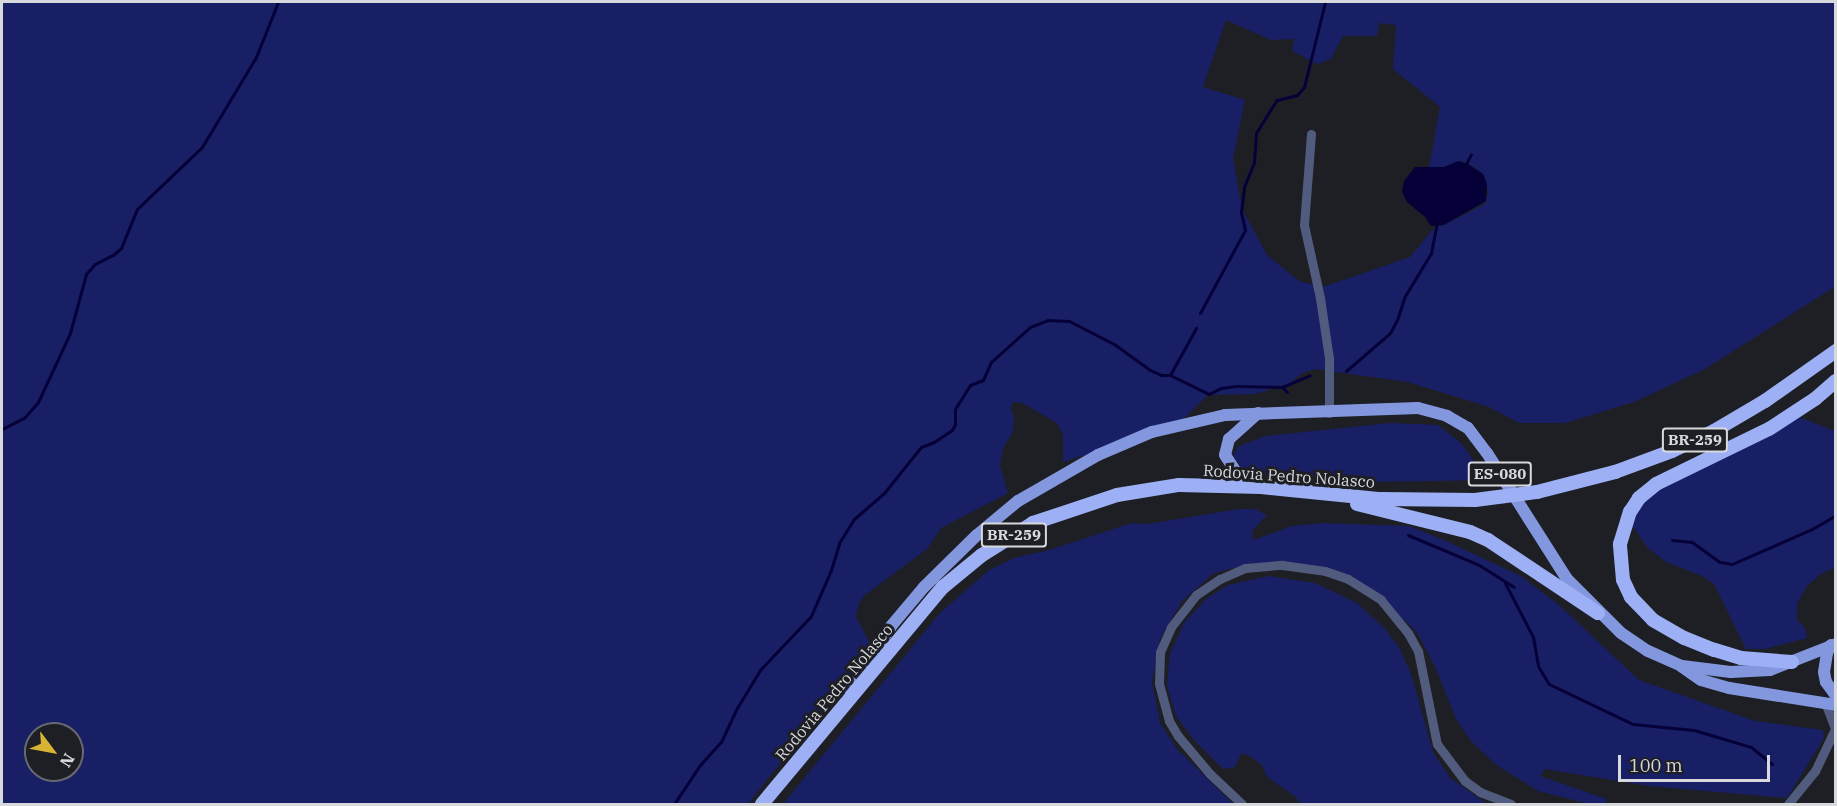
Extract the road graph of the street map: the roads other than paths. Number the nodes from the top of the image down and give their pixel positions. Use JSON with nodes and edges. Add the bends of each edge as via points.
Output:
{"nodes":[{"id":1,"x":1311,"y":134,"type":"dead end"},
{"id":2,"x":1297,"y":192,"type":"dead end"},
{"id":3,"x":1303,"y":210,"type":"junction"},
{"id":4,"x":1836,"y":351,"type":"edge"},
{"id":5,"x":1836,"y":381,"type":"edge"},
{"id":6,"x":1258,"y":413,"type":"junction"},
{"id":7,"x":1329,"y":413,"type":"junction"},
{"id":8,"x":1261,"y":487,"type":"junction"},
{"id":9,"x":1326,"y":496,"type":"junction"},
{"id":10,"x":1598,"y":613,"type":"junction"},
{"id":11,"x":1833,"y":645,"type":"edge"},
{"id":12,"x":1792,"y":662,"type":"junction"},
{"id":13,"x":1681,"y":666,"type":"junction"},
{"id":14,"x":1832,"y":702,"type":"edge"},
{"id":15,"x":836,"y":714,"type":"junction"},
{"id":16,"x":1835,"y":728,"type":"edge"},
{"id":17,"x":762,"y":804,"type":"edge"},
{"id":18,"x":1242,"y":804,"type":"edge"},
{"id":19,"x":1511,"y":804,"type":"edge"},
{"id":20,"x":1788,"y":804,"type":"edge"}],
"edges":[{"from":1,"to":3,"type":"street"},
{"from":2,"to":3,"type":"street"},
{"from":3,"to":7,"type":"street","via":[[1329,358]]},
{"from":4,"to":9,"type":"highway","name":"Rodovia Pedro Nolasco","number":"BR-259","via":[[1765,401],[1714,430],[1615,472],[1538,492],[1475,500]]},
{"from":5,"to":12,"type":"highway","number":"ES-080","via":[[1769,429],[1656,484],[1630,512],[1620,544],[1623,580],[1631,597],[1653,620],[1714,650]]},
{"from":6,"to":7,"type":"main road","number":"ES-080"},
{"from":6,"to":8,"type":"main road","via":[[1229,439],[1225,455],[1236,472]]},
{"from":6,"to":15,"type":"main road","via":[[1225,415],[1152,432],[1098,455],[1018,501],[977,535],[904,610]]},
{"from":7,"to":10,"type":"main road","number":"ES-080","via":[[1418,408],[1461,422],[1487,453],[1566,579]]},
{"from":8,"to":9,"type":"highway","name":"Rodovia Pedro Nolasco","number":"BR-259"},
{"from":8,"to":15,"type":"highway","name":"Rodovia Pedro Nolasco","number":"BR-259","via":[[1179,485],[1117,495],[1033,523],[982,555],[943,588]]},
{"from":9,"to":10,"type":"highway","number":"ES-080","via":[[1464,530],[1488,540]]},
{"from":10,"to":13,"type":"main road","number":"ES-080","via":[[1648,651]]},
{"from":11,"to":12,"type":"main road","number":"ES-080"},
{"from":11,"to":14,"type":"main road","via":[[1827,653],[1824,672]]},
{"from":12,"to":13,"type":"main road","number":"ES-080","via":[[1751,672]]},
{"from":13,"to":14,"type":"main road","via":[[1701,680],[1729,688]]},
{"from":14,"to":16,"type":"street"},
{"from":15,"to":17,"type":"highway","name":"Rodovia Pedro Nolasco","number":"BR-259"},
{"from":16,"to":20,"type":"street","via":[[1815,771]]},
{"from":18,"to":19,"type":"street","via":[[1204,767],[1170,722],[1158,683],[1160,652],[1171,627],[1196,596],[1245,568],[1282,565],[1325,571],[1347,579],[1381,600],[1418,651],[1437,744],[1466,781],[1480,792]]}]}
